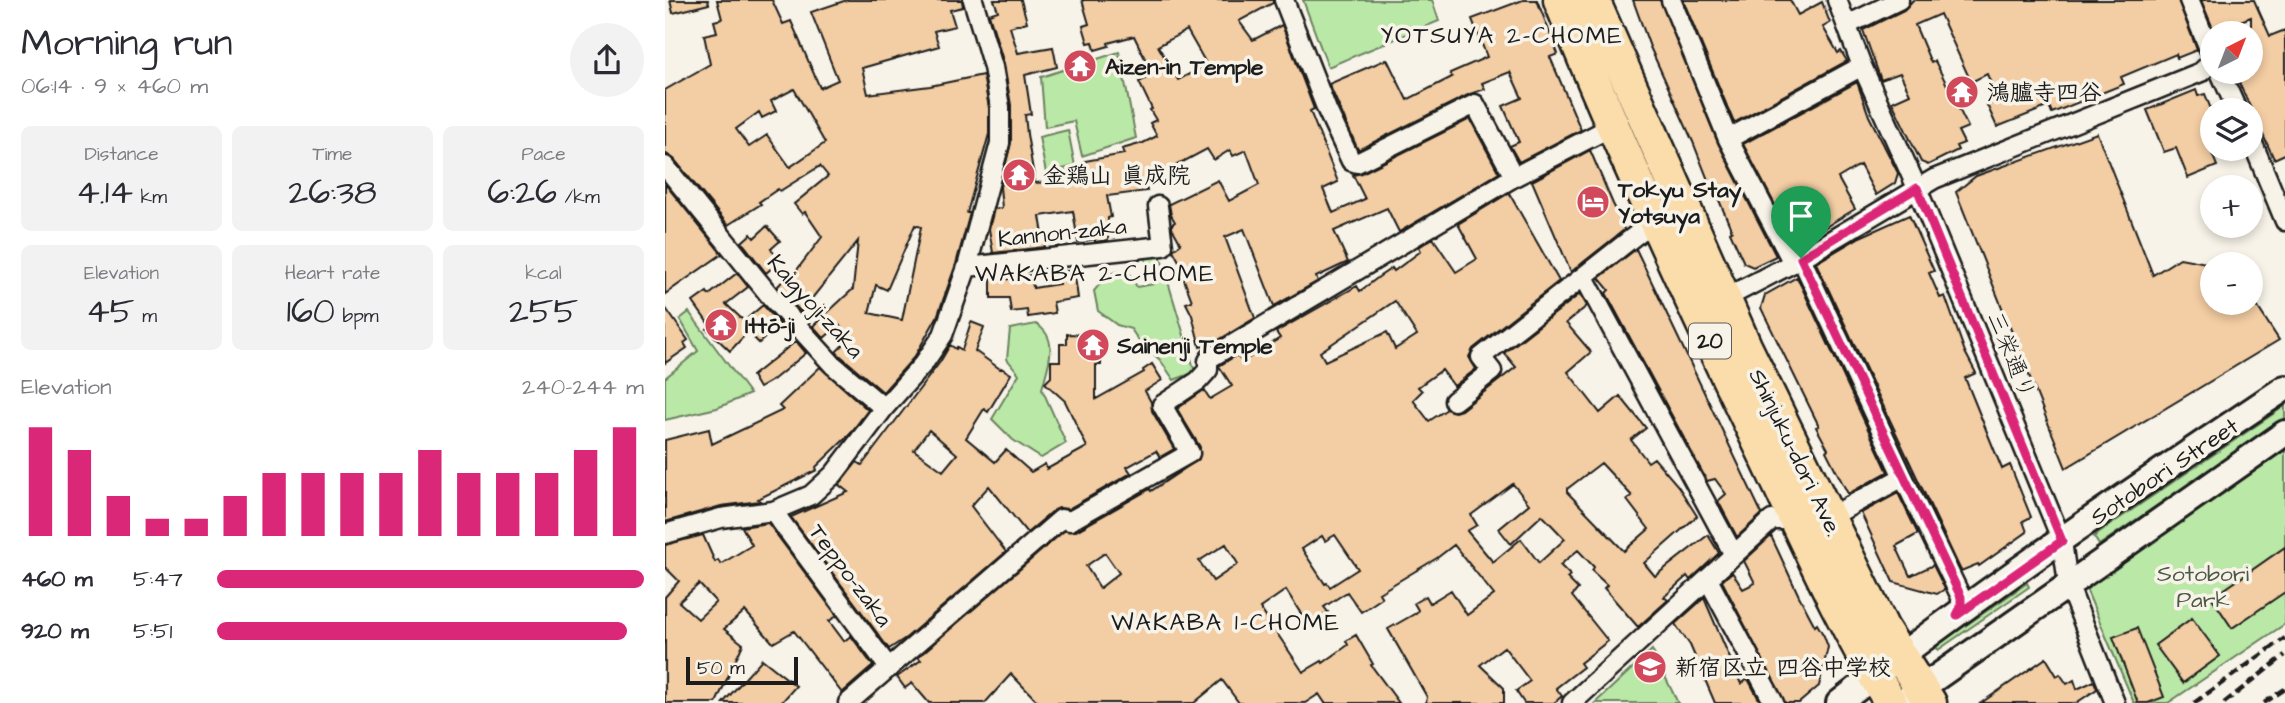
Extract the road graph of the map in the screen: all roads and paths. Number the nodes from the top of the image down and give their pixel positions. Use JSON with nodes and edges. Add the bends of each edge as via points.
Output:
{"nodes":[{"id":1,"x":973,"y":0,"type":"edge"},
{"id":2,"x":1284,"y":0,"type":"edge"},
{"id":3,"x":1560,"y":0,"type":"edge"},
{"id":4,"x":1593,"y":0,"type":"edge"},
{"id":5,"x":1671,"y":0,"type":"edge"},
{"id":6,"x":1837,"y":0,"type":"edge"},
{"id":7,"x":1899,"y":0,"type":"edge"},
{"id":8,"x":2189,"y":0,"type":"edge"},
{"id":9,"x":1847,"y":25,"type":"junction"},
{"id":10,"x":2200,"y":27,"type":"edge"},
{"id":11,"x":1862,"y":66,"type":"junction"},
{"id":12,"x":2200,"y":72,"type":"edge"},
{"id":13,"x":1611,"y":127,"type":"junction"},
{"id":14,"x":1728,"y":139,"type":"junction"},
{"id":15,"x":2260,"y":161,"type":"edge"},
{"id":16,"x":665,"y":166,"type":"edge"},
{"id":17,"x":1514,"y":177,"type":"junction"},
{"id":18,"x":1917,"y":188,"type":"junction"},
{"id":19,"x":1158,"y":206,"type":"dead end"},
{"id":20,"x":1655,"y":220,"type":"junction"},
{"id":21,"x":2285,"y":221,"type":"edge"},
{"id":22,"x":1797,"y":261,"type":"junction"},
{"id":23,"x":967,"y":267,"type":"junction"},
{"id":24,"x":1584,"y":277,"type":"junction"},
{"id":25,"x":1709,"y":306,"type":"junction"},
{"id":26,"x":2285,"y":388,"type":"edge"},
{"id":27,"x":1454,"y":401,"type":"dead end"},
{"id":28,"x":884,"y":408,"type":"junction"},
{"id":29,"x":2285,"y":433,"type":"edge"},
{"id":30,"x":1903,"y":477,"type":"junction"},
{"id":31,"x":773,"y":510,"type":"junction"},
{"id":32,"x":1828,"y":518,"type":"junction"},
{"id":33,"x":1796,"y":520,"type":"junction"},
{"id":34,"x":665,"y":534,"type":"edge"},
{"id":35,"x":2062,"y":541,"type":"junction"},
{"id":36,"x":1734,"y":555,"type":"junction"},
{"id":37,"x":2068,"y":583,"type":"junction"},
{"id":38,"x":1702,"y":584,"type":"junction"},
{"id":39,"x":1957,"y":615,"type":"junction"},
{"id":40,"x":1900,"y":656,"type":"junction"},
{"id":41,"x":889,"y":668,"type":"junction"},
{"id":42,"x":1874,"y":676,"type":"junction"},
{"id":43,"x":1917,"y":698,"type":"edge"},
{"id":44,"x":848,"y":703,"type":"edge"},
{"id":45,"x":1572,"y":703,"type":"edge"},
{"id":46,"x":1774,"y":703,"type":"edge"},
{"id":47,"x":1839,"y":703,"type":"edge"},
{"id":48,"x":1891,"y":703,"type":"edge"},
{"id":49,"x":2115,"y":703,"type":"edge"}],
"edges":[{"from":1,"to":23,"type":"street","via":[[993,67],[1000,143]]},
{"from":2,"to":17,"type":"street","via":[[1351,161],[1357,163],[1475,104]]},
{"from":3,"to":13,"type":"highway","name":"Shinjuku-dori Ave.","number":"20"},
{"from":4,"to":25,"type":"highway","name":"Shinjuku-dori Ave.","number":"20"},
{"from":5,"to":14,"type":"street"},
{"from":6,"to":9,"type":"street","name":"三栄通り"},
{"from":7,"to":9,"type":"street"},
{"from":8,"to":10,"type":"street"},
{"from":9,"to":11,"type":"street","name":"三栄通り"},
{"from":11,"to":14,"type":"street"},
{"from":11,"to":18,"type":"street","name":"三栄通り"},
{"from":12,"to":18,"type":"street"},
{"from":13,"to":17,"type":"street"},
{"from":13,"to":20,"type":"highway","name":"Shinjuku-dori Ave.","number":"20"},
{"from":14,"to":22,"type":"street"},
{"from":15,"to":21,"type":"street"},
{"from":16,"to":28,"type":"street","name":"Kaigyoji-zaka","via":[[771,297],[833,365]]},
{"from":17,"to":41,"type":"street","via":[[1210,358],[1208,370],[1198,382],[1162,405],[1191,453],[1070,521],[1061,519]]},
{"from":18,"to":22,"type":"street"},
{"from":18,"to":35,"type":"street","name":"三栄通り"},
{"from":19,"to":23,"type":"street","name":"Kannon-zaka","via":[[1163,246]]},
{"from":20,"to":24,"type":"street"},
{"from":20,"to":25,"type":"highway","name":"Shinjuku-dori Ave.","number":"20"},
{"from":22,"to":25,"type":"street"},
{"from":22,"to":30,"type":"street"},
{"from":23,"to":28,"type":"street","via":[[943,335]]},
{"from":24,"to":27,"type":"street","via":[[1481,357],[1492,372]]},
{"from":24,"to":36,"type":"street"},
{"from":25,"to":32,"type":"highway","name":"Shinjuku-dori Ave.","number":"20"},
{"from":25,"to":33,"type":"highway","name":"Shinjuku-dori Ave.","number":"20"},
{"from":26,"to":35,"type":"main road","name":"Sotobori Street"},
{"from":28,"to":31,"type":"street","via":[[834,474],[811,495]]},
{"from":29,"to":37,"type":"main road","name":"Sotobori Street"},
{"from":30,"to":32,"type":"street"},
{"from":30,"to":39,"type":"street","via":[[1961,597]]},
{"from":31,"to":34,"type":"street"},
{"from":31,"to":41,"type":"street","name":"Teppo-zaka"},
{"from":32,"to":40,"type":"highway","name":"Shinjuku-dori Ave.","number":"20"},
{"from":33,"to":36,"type":"street","via":[[1772,520]]},
{"from":33,"to":42,"type":"highway","name":"Shinjuku-dori Ave.","number":"20"},
{"from":35,"to":37,"type":"street","name":"三栄通り"},
{"from":35,"to":39,"type":"main road","name":"Sotobori Street"},
{"from":36,"to":38,"type":"street"},
{"from":37,"to":43,"type":"main road","name":"Sotobori Street"},
{"from":37,"to":49,"type":"street","name":"三栄通り"},
{"from":38,"to":45,"type":"street"},
{"from":38,"to":46,"type":"street","via":[[1711,585]]},
{"from":39,"to":40,"type":"main road","name":"Sotobori Street"},
{"from":40,"to":42,"type":"main road","name":"Sotobori Street"},
{"from":40,"to":43,"type":"highway","name":"Shinjuku-dori Ave.","number":"20"},
{"from":41,"to":44,"type":"street"},
{"from":42,"to":47,"type":"main road","name":"Sotobori Street"},
{"from":42,"to":48,"type":"highway","name":"Shinjuku-dori Ave.","number":"20"}]}
